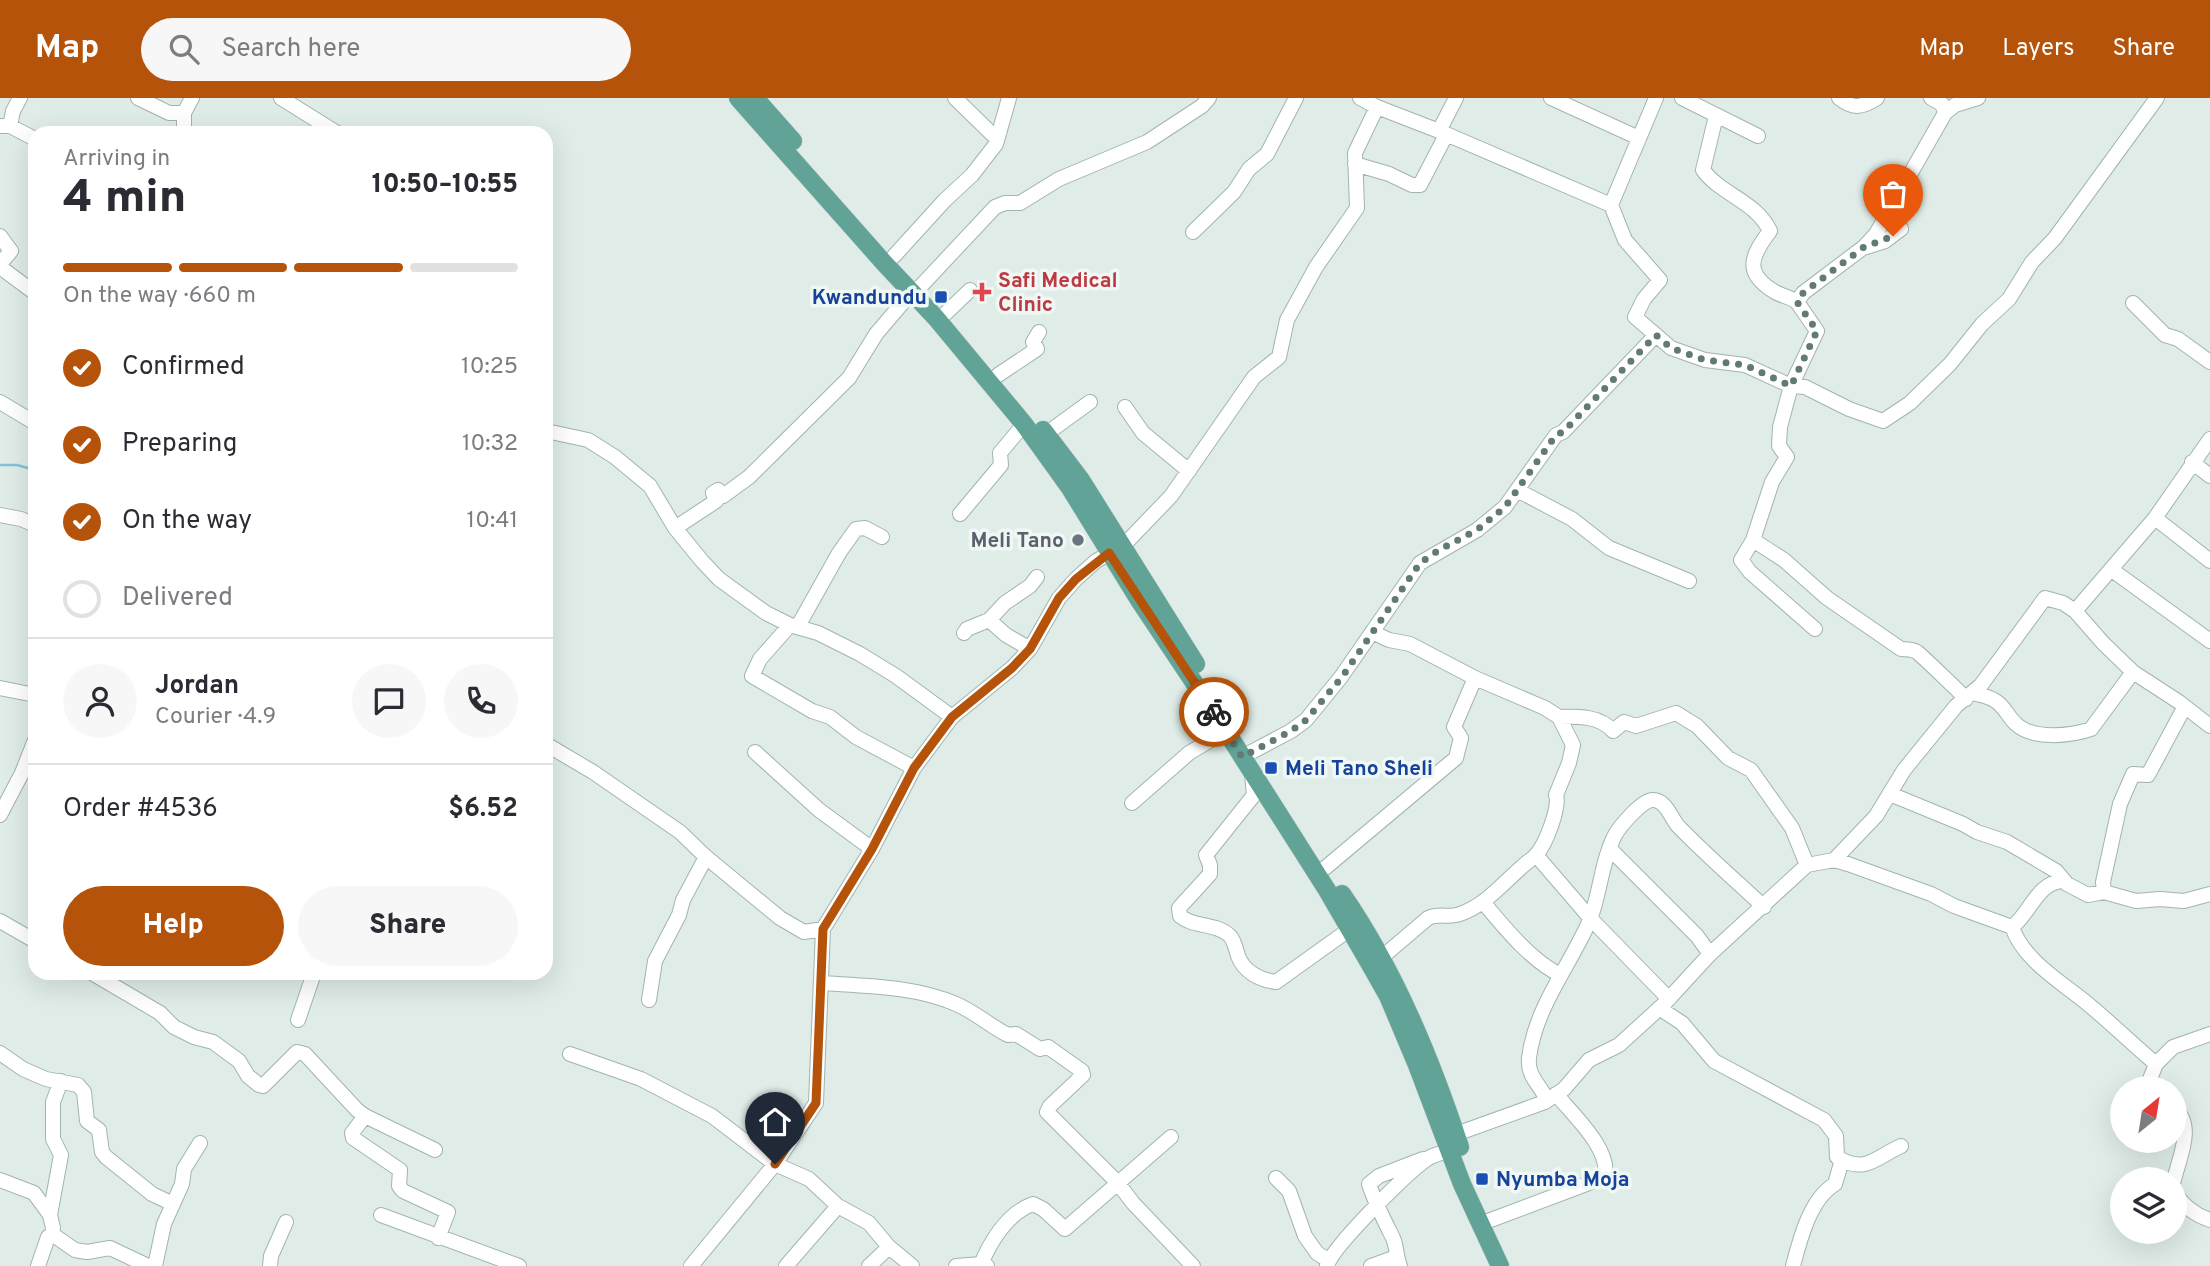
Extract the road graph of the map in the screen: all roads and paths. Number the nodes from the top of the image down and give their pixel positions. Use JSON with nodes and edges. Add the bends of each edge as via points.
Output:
{"nodes":[{"id":1,"x":20,"y":98,"type":"edge"},
{"id":2,"x":138,"y":98,"type":"edge"},
{"id":3,"x":281,"y":98,"type":"edge"},
{"id":4,"x":738,"y":98,"type":"edge"},
{"id":5,"x":755,"y":98,"type":"edge"},
{"id":6,"x":955,"y":98,"type":"edge"},
{"id":7,"x":1009,"y":98,"type":"edge"},
{"id":8,"x":1209,"y":98,"type":"edge"},
{"id":9,"x":1296,"y":98,"type":"edge"},
{"id":10,"x":1360,"y":98,"type":"edge"},
{"id":11,"x":1456,"y":98,"type":"edge"},
{"id":12,"x":1551,"y":98,"type":"edge"},
{"id":13,"x":1656,"y":98,"type":"edge"},
{"id":14,"x":1682,"y":98,"type":"edge"},
{"id":15,"x":1839,"y":98,"type":"edge"},
{"id":16,"x":1877,"y":98,"type":"edge"},
{"id":17,"x":1931,"y":98,"type":"edge"},
{"id":18,"x":1978,"y":98,"type":"edge"},
{"id":19,"x":2157,"y":98,"type":"edge"},
{"id":20,"x":188,"y":102,"type":"edge"},
{"id":21,"x":1573,"y":103,"type":"edge"},
{"id":22,"x":1377,"y":107,"type":"junction"},
{"id":23,"x":1945,"y":113,"type":"junction"},
{"id":24,"x":1716,"y":116,"type":"junction"},
{"id":25,"x":5,"y":126,"type":"edge"},
{"id":26,"x":185,"y":126,"type":"edge"},
{"id":27,"x":326,"y":126,"type":"edge"},
{"id":28,"x":1442,"y":133,"type":"junction"},
{"id":29,"x":28,"y":136,"type":"edge"},
{"id":30,"x":1758,"y":136,"type":"dead end"},
{"id":31,"x":998,"y":138,"type":"junction"},
{"id":32,"x":1639,"y":138,"type":"junction"},
{"id":33,"x":1355,"y":164,"type":"junction"},
{"id":34,"x":1611,"y":205,"type":"junction"},
{"id":35,"x":1194,"y":232,"type":"dead end"},
{"id":36,"x":0,"y":236,"type":"edge"},
{"id":37,"x":894,"y":256,"type":"junction"},
{"id":38,"x":0,"y":265,"type":"edge"},
{"id":39,"x":28,"y":287,"type":"edge"},
{"id":40,"x":916,"y":290,"type":"junction"},
{"id":41,"x":970,"y":290,"type":"dead end"},
{"id":42,"x":1797,"y":302,"type":"junction"},
{"id":43,"x":2133,"y":303,"type":"dead end"},
{"id":44,"x":945,"y":314,"type":"junction"},
{"id":45,"x":1039,"y":332,"type":"dead end"},
{"id":46,"x":1656,"y":335,"type":"junction"},
{"id":47,"x":2210,"y":362,"type":"edge"},
{"id":48,"x":998,"y":375,"type":"junction"},
{"id":49,"x":1791,"y":386,"type":"junction"},
{"id":50,"x":0,"y":402,"type":"edge"},
{"id":51,"x":1090,"y":402,"type":"dead end"},
{"id":52,"x":1125,"y":407,"type":"dead end"},
{"id":53,"x":28,"y":419,"type":"edge"},
{"id":54,"x":1024,"y":424,"type":"junction"},
{"id":55,"x":553,"y":432,"type":"edge"},
{"id":56,"x":1046,"y":435,"type":"junction"},
{"id":57,"x":2210,"y":439,"type":"edge"},
{"id":58,"x":2192,"y":462,"type":"junction"},
{"id":59,"x":1060,"y":463,"type":"junction"},
{"id":60,"x":1189,"y":471,"type":"junction"},
{"id":61,"x":2210,"y":476,"type":"edge"},
{"id":62,"x":1517,"y":490,"type":"junction"},
{"id":63,"x":960,"y":514,"type":"dead end"},
{"id":64,"x":0,"y":515,"type":"edge"},
{"id":65,"x":2155,"y":518,"type":"junction"},
{"id":66,"x":28,"y":522,"type":"edge"},
{"id":67,"x":675,"y":528,"type":"junction"},
{"id":68,"x":883,"y":537,"type":"dead end"},
{"id":69,"x":1753,"y":540,"type":"junction"},
{"id":70,"x":1116,"y":549,"type":"junction"},
{"id":71,"x":2210,"y":561,"type":"edge"},
{"id":72,"x":2112,"y":570,"type":"junction"},
{"id":73,"x":1037,"y":577,"type":"dead end"},
{"id":74,"x":1689,"y":581,"type":"dead end"},
{"id":75,"x":2075,"y":611,"type":"junction"},
{"id":76,"x":989,"y":620,"type":"junction"},
{"id":77,"x":794,"y":626,"type":"junction"},
{"id":78,"x":1815,"y":629,"type":"dead end"},
{"id":79,"x":1372,"y":632,"type":"junction"},
{"id":80,"x":964,"y":633,"type":"dead end"},
{"id":81,"x":2210,"y":641,"type":"edge"},
{"id":82,"x":1030,"y":649,"type":"junction"},
{"id":83,"x":2133,"y":672,"type":"junction"},
{"id":84,"x":1475,"y":678,"type":"junction"},
{"id":85,"x":0,"y":688,"type":"edge"},
{"id":86,"x":28,"y":694,"type":"edge"},
{"id":87,"x":1969,"y":696,"type":"junction"},
{"id":88,"x":2184,"y":708,"type":"junction"},
{"id":89,"x":952,"y":717,"type":"junction"},
{"id":90,"x":1559,"y":718,"type":"junction"},
{"id":91,"x":1219,"y":720,"type":"junction"},
{"id":92,"x":2210,"y":726,"type":"edge"},
{"id":93,"x":553,"y":749,"type":"edge"},
{"id":94,"x":755,"y":751,"type":"dead end"},
{"id":95,"x":28,"y":754,"type":"edge"},
{"id":96,"x":1247,"y":754,"type":"junction"},
{"id":97,"x":914,"y":768,"type":"junction"},
{"id":98,"x":1251,"y":773,"type":"junction"},
{"id":99,"x":1890,"y":794,"type":"junction"},
{"id":100,"x":1132,"y":803,"type":"dead end"},
{"id":101,"x":2,"y":807,"type":"edge"},
{"id":102,"x":872,"y":849,"type":"junction"},
{"id":103,"x":1611,"y":849,"type":"junction"},
{"id":104,"x":1536,"y":855,"type":"junction"},
{"id":105,"x":706,"y":857,"type":"junction"},
{"id":106,"x":1834,"y":860,"type":"junction"},
{"id":107,"x":1807,"y":866,"type":"junction"},
{"id":108,"x":1325,"y":868,"type":"junction"},
{"id":109,"x":2063,"y":881,"type":"junction"},
{"id":110,"x":2104,"y":892,"type":"junction"},
{"id":111,"x":2210,"y":894,"type":"edge"},
{"id":112,"x":1483,"y":902,"type":"junction"},
{"id":113,"x":1763,"y":907,"type":"junction"},
{"id":114,"x":1591,"y":919,"type":"junction"},
{"id":115,"x":0,"y":921,"type":"edge"},
{"id":116,"x":2012,"y":928,"type":"junction"},
{"id":117,"x":823,"y":929,"type":"junction"},
{"id":118,"x":1350,"y":929,"type":"junction"},
{"id":119,"x":28,"y":937,"type":"edge"},
{"id":120,"x":1710,"y":954,"type":"junction"},
{"id":121,"x":1381,"y":958,"type":"junction"},
{"id":122,"x":1561,"y":975,"type":"junction"},
{"id":123,"x":104,"y":980,"type":"edge"},
{"id":124,"x":312,"y":980,"type":"edge"},
{"id":125,"x":821,"y":984,"type":"junction"},
{"id":126,"x":649,"y":1000,"type":"dead end"},
{"id":127,"x":1664,"y":1004,"type":"junction"},
{"id":128,"x":298,"y":1020,"type":"dead end"},
{"id":129,"x":2210,"y":1034,"type":"edge"},
{"id":130,"x":0,"y":1053,"type":"edge"},
{"id":131,"x":570,"y":1054,"type":"dead end"},
{"id":132,"x":2156,"y":1064,"type":"junction"},
{"id":133,"x":2151,"y":1076,"type":"edge"},
{"id":134,"x":61,"y":1081,"type":"junction"},
{"id":135,"x":1552,"y":1097,"type":"junction"},
{"id":136,"x":365,"y":1116,"type":"junction"},
{"id":137,"x":1171,"y":1137,"type":"dead end"},
{"id":138,"x":200,"y":1143,"type":"dead end"},
{"id":139,"x":1455,"y":1145,"type":"junction"},
{"id":140,"x":1901,"y":1146,"type":"dead end"},
{"id":141,"x":435,"y":1150,"type":"dead end"},
{"id":142,"x":1429,"y":1157,"type":"junction"},
{"id":143,"x":1842,"y":1160,"type":"junction"},
{"id":144,"x":775,"y":1164,"type":"junction"},
{"id":145,"x":1276,"y":1178,"type":"dead end"},
{"id":146,"x":0,"y":1180,"type":"edge"},
{"id":147,"x":1117,"y":1182,"type":"junction"},
{"id":148,"x":173,"y":1205,"type":"junction"},
{"id":149,"x":838,"y":1206,"type":"junction"},
{"id":150,"x":2187,"y":1207,"type":"edge"},
{"id":151,"x":1377,"y":1208,"type":"junction"},
{"id":152,"x":50,"y":1215,"type":"junction"},
{"id":153,"x":381,"y":1215,"type":"dead end"},
{"id":154,"x":2210,"y":1220,"type":"edge"},
{"id":155,"x":1488,"y":1221,"type":"junction"},
{"id":156,"x":286,"y":1223,"type":"dead end"},
{"id":157,"x":52,"y":1234,"type":"junction"},
{"id":158,"x":438,"y":1238,"type":"junction"},
{"id":159,"x":889,"y":1247,"type":"junction"},
{"id":160,"x":1398,"y":1261,"type":"edge"},
{"id":161,"x":1327,"y":1263,"type":"edge"},
{"id":162,"x":984,"y":1265,"type":"edge"},
{"id":163,"x":38,"y":1266,"type":"edge"},
{"id":164,"x":148,"y":1266,"type":"edge"},
{"id":165,"x":155,"y":1266,"type":"edge"},
{"id":166,"x":270,"y":1266,"type":"edge"},
{"id":167,"x":519,"y":1266,"type":"edge"},
{"id":168,"x":691,"y":1266,"type":"edge"},
{"id":169,"x":786,"y":1266,"type":"edge"},
{"id":170,"x":869,"y":1266,"type":"edge"},
{"id":171,"x":912,"y":1266,"type":"edge"},
{"id":172,"x":956,"y":1266,"type":"edge"},
{"id":173,"x":1193,"y":1266,"type":"edge"},
{"id":174,"x":1371,"y":1266,"type":"edge"},
{"id":175,"x":1500,"y":1266,"type":"edge"},
{"id":176,"x":1511,"y":1266,"type":"edge"},
{"id":177,"x":1793,"y":1266,"type":"edge"}],
"edges":[{"from":1,"to":25,"type":"street"},
{"from":2,"to":20,"type":"street","via":[[169,113]]},
{"from":3,"to":27,"type":"street"},
{"from":4,"to":40,"type":"main road"},
{"from":5,"to":37,"type":"main road"},
{"from":6,"to":31,"type":"street"},
{"from":7,"to":31,"type":"street"},
{"from":8,"to":40,"type":"street","via":[[1147,142],[1059,179],[1020,203],[995,207]]},
{"from":9,"to":35,"type":"street","via":[[1267,154]]},
{"from":10,"to":22,"type":"street"},
{"from":11,"to":28,"type":"street"},
{"from":12,"to":21,"type":"street"},
{"from":13,"to":32,"type":"street"},
{"from":14,"to":24,"type":"street"},
{"from":15,"to":16,"type":"street","via":[[1862,107]]},
{"from":17,"to":23,"type":"street","via":[[1942,104]]},
{"from":18,"to":23,"type":"street"},
{"from":19,"to":49,"type":"street","via":[[2009,299],[1910,403],[1884,421],[1849,410],[1805,387]]},
{"from":20,"to":26,"type":"street"},
{"from":21,"to":32,"type":"street"},
{"from":22,"to":28,"type":"street"},
{"from":22,"to":33,"type":"street","via":[[1355,153]]},
{"from":23,"to":42,"type":"street","via":[[1890,212],[1864,247]]},
{"from":24,"to":30,"type":"street"},
{"from":24,"to":42,"type":"street","via":[[1703,170],[1709,179],[1754,208],[1766,223],[1770,231],[1754,252],[1757,277]]},
{"from":25,"to":29,"type":"street"},
{"from":28,"to":33,"type":"street","via":[[1420,185]]},
{"from":28,"to":34,"type":"street"},
{"from":31,"to":37,"type":"street","via":[[972,175]]},
{"from":32,"to":34,"type":"street"},
{"from":33,"to":60,"type":"street","via":[[1357,208],[1287,320],[1279,357],[1254,377]]},
{"from":34,"to":46,"type":"street","via":[[1625,240],[1660,280],[1636,317]]},
{"from":36,"to":38,"type":"street","via":[[10,251]]},
{"from":37,"to":40,"type":"main road"},
{"from":38,"to":39,"type":"street"},
{"from":40,"to":44,"type":"main road"},
{"from":40,"to":54,"type":"main road"},
{"from":40,"to":67,"type":"street","via":[[876,334],[849,378],[749,477],[723,496],[718,490],[713,493],[716,501]]},
{"from":41,"to":44,"type":"street"},
{"from":42,"to":49,"type":"street","via":[[1817,331]]},
{"from":43,"to":47,"type":"street","via":[[2165,335]]},
{"from":44,"to":48,"type":"main road"},
{"from":45,"to":48,"type":"street","via":[[1033,342],[1037,349]]},
{"from":46,"to":49,"type":"street","via":[[1671,348],[1705,360],[1745,365]]},
{"from":46,"to":62,"type":"street","via":[[1556,435]]},
{"from":48,"to":56,"type":"main road"},
{"from":49,"to":69,"type":"street","via":[[1779,437],[1787,457],[1772,482]]},
{"from":50,"to":53,"type":"street"},
{"from":51,"to":56,"type":"street"},
{"from":52,"to":60,"type":"street","via":[[1143,433]]},
{"from":54,"to":59,"type":"main road"},
{"from":54,"to":63,"type":"street","via":[[1000,453],[1001,465]]},
{"from":55,"to":67,"type":"street","via":[[588,440],[615,457],[650,486]]},
{"from":56,"to":59,"type":"main road"},
{"from":57,"to":58,"type":"street"},
{"from":58,"to":61,"type":"street"},
{"from":58,"to":65,"type":"street"},
{"from":59,"to":70,"type":"main road","via":[[1070,488]]},
{"from":60,"to":70,"type":"street","via":[[1171,496]]},
{"from":62,"to":74,"type":"street","via":[[1572,519],[1609,548]]},
{"from":62,"to":79,"type":"street","via":[[1505,507],[1477,530],[1420,563]]},
{"from":64,"to":66,"type":"street"},
{"from":65,"to":71,"type":"street"},
{"from":65,"to":72,"type":"street"},
{"from":67,"to":77,"type":"street","via":[[719,579],[766,613]]},
{"from":68,"to":77,"type":"street","via":[[865,528],[856,529]]},
{"from":69,"to":78,"type":"street","via":[[1741,560]]},
{"from":69,"to":87,"type":"street","via":[[1901,649],[1921,654],[1944,679]]},
{"from":70,"to":82,"type":"street","via":[[1059,598]]},
{"from":70,"to":91,"type":"main road"},
{"from":70,"to":96,"type":"main road","via":[[1136,571]]},
{"from":72,"to":75,"type":"street"},
{"from":72,"to":81,"type":"street"},
{"from":73,"to":76,"type":"street"},
{"from":75,"to":83,"type":"street"},
{"from":75,"to":87,"type":"street","via":[[2045,598]]},
{"from":76,"to":80,"type":"street"},
{"from":76,"to":82,"type":"street"},
{"from":77,"to":89,"type":"street","via":[[860,654]]},
{"from":77,"to":97,"type":"street","via":[[760,659],[752,676]]},
{"from":79,"to":84,"type":"street","via":[[1410,644]]},
{"from":79,"to":96,"type":"street","via":[[1306,720]]},
{"from":82,"to":89,"type":"street"},
{"from":83,"to":87,"type":"street","via":[[2091,729],[2080,733],[2031,732],[2017,725],[1996,700]]},
{"from":83,"to":88,"type":"street"},
{"from":84,"to":90,"type":"street"},
{"from":84,"to":108,"type":"street","via":[[1454,727],[1461,738],[1456,758]]},
{"from":85,"to":86,"type":"street"},
{"from":87,"to":99,"type":"street","via":[[1955,706]]},
{"from":88,"to":92,"type":"street"},
{"from":88,"to":110,"type":"street","via":[[2148,775],[2133,774],[2120,804]]},
{"from":89,"to":97,"type":"street"},
{"from":90,"to":104,"type":"street","via":[[1573,745],[1556,795],[1559,802]]},
{"from":90,"to":107,"type":"street","via":[[1597,720],[1613,731],[1624,722],[1636,726],[1676,713],[1728,758],[1751,770],[1792,828]]},
{"from":91,"to":96,"type":"main road"},
{"from":91,"to":100,"type":"street","via":[[1209,741]]},
{"from":93,"to":105,"type":"street","via":[[680,832]]},
{"from":94,"to":102,"type":"street","via":[[818,810]]},
{"from":95,"to":101,"type":"street"},
{"from":96,"to":98,"type":"main road"},
{"from":96,"to":108,"type":"main road"},
{"from":97,"to":102,"type":"street"},
{"from":98,"to":118,"type":"main road"},
{"from":98,"to":118,"type":"street","via":[[1254,795],[1206,855],[1210,874],[1179,908],[1180,916],[1188,923],[1215,926],[1232,937],[1241,963],[1261,980],[1276,982]]},
{"from":99,"to":106,"type":"street","via":[[1876,816]]},
{"from":99,"to":109,"type":"street","via":[[2007,842],[2048,866]]},
{"from":102,"to":117,"type":"street"},
{"from":103,"to":113,"type":"street","via":[[1623,824],[1654,800]]},
{"from":103,"to":114,"type":"street"},
{"from":103,"to":120,"type":"street"},
{"from":104,"to":112,"type":"street"},
{"from":104,"to":114,"type":"street"},
{"from":105,"to":117,"type":"street","via":[[780,918],[804,932]]},
{"from":105,"to":126,"type":"street","via":[[655,961]]},
{"from":106,"to":107,"type":"street"},
{"from":106,"to":116,"type":"street"},
{"from":107,"to":113,"type":"street"},
{"from":108,"to":121,"type":"main road"},
{"from":109,"to":110,"type":"street","via":[[2088,895]]},
{"from":109,"to":116,"type":"street","via":[[2046,887]]},
{"from":110,"to":111,"type":"street","via":[[2136,901],[2184,901]]},
{"from":112,"to":121,"type":"street","via":[[1459,915],[1428,918]]},
{"from":112,"to":122,"type":"street","via":[[1549,970]]},
{"from":113,"to":120,"type":"street"},
{"from":114,"to":122,"type":"street"},
{"from":114,"to":127,"type":"street"},
{"from":115,"to":119,"type":"street"},
{"from":116,"to":132,"type":"street","via":[[2047,972]]},
{"from":117,"to":125,"type":"street"},
{"from":118,"to":139,"type":"main road","via":[[1388,996]]},
{"from":120,"to":127,"type":"street"},
{"from":121,"to":139,"type":"main road","via":[[1409,1015]]},
{"from":122,"to":135,"type":"street","via":[[1534,1032],[1528,1069]]},
{"from":123,"to":136,"type":"street","via":[[160,1013],[174,1027],[220,1047],[259,1085],[301,1051]]},
{"from":124,"to":128,"type":"street"},
{"from":125,"to":144,"type":"street","via":[[816,1103]]},
{"from":125,"to":147,"type":"street","via":[[876,986],[920,994],[955,1004],[1040,1049],[1048,1046],[1083,1075],[1047,1112]]},
{"from":127,"to":135,"type":"street","via":[[1619,1045],[1589,1060],[1564,1090]]},
{"from":127,"to":143,"type":"street","via":[[1714,1061],[1824,1120],[1836,1136],[1837,1157]]},
{"from":129,"to":132,"type":"street","via":[[2173,1047]]},
{"from":130,"to":134,"type":"street","via":[[23,1069]]},
{"from":131,"to":144,"type":"street","via":[[641,1079],[712,1116]]},
{"from":132,"to":133,"type":"street"},
{"from":134,"to":148,"type":"street","via":[[78,1085],[84,1092],[87,1121],[99,1130],[106,1157]]},
{"from":134,"to":152,"type":"street","via":[[53,1102],[53,1139],[61,1155]]},
{"from":135,"to":139,"type":"street"},
{"from":135,"to":155,"type":"street","via":[[1595,1141],[1607,1167],[1605,1177]]},
{"from":136,"to":141,"type":"street"},
{"from":136,"to":158,"type":"street","via":[[353,1138],[400,1170],[403,1191],[447,1210]]},
{"from":137,"to":147,"type":"street"},
{"from":138,"to":148,"type":"street","via":[[187,1162]]},
{"from":139,"to":142,"type":"street"},
{"from":139,"to":155,"type":"main road"},
{"from":139,"to":175,"type":"main road"},
{"from":140,"to":143,"type":"street","via":[[1867,1165]]},
{"from":142,"to":151,"type":"street"},
{"from":142,"to":151,"type":"street","via":[[1372,1179],[1368,1184]]},
{"from":143,"to":177,"type":"street","via":[[1835,1184],[1823,1191],[1800,1236]]},
{"from":144,"to":149,"type":"street","via":[[808,1179]]},
{"from":144,"to":168,"type":"street"},
{"from":145,"to":161,"type":"street","via":[[1289,1191],[1305,1236]]},
{"from":146,"to":152,"type":"street","via":[[34,1194]]},
{"from":147,"to":162,"type":"street","via":[[1065,1229],[1043,1209],[1032,1204],[1025,1207],[992,1241]]},
{"from":147,"to":173,"type":"street"},
{"from":148,"to":165,"type":"street"},
{"from":149,"to":159,"type":"street","via":[[869,1223]]},
{"from":149,"to":169,"type":"street"},
{"from":150,"to":154,"type":"street"},
{"from":151,"to":160,"type":"street"},
{"from":151,"to":161,"type":"street"},
{"from":152,"to":157,"type":"street"},
{"from":153,"to":158,"type":"street"},
{"from":155,"to":176,"type":"main road"},
{"from":156,"to":166,"type":"street"},
{"from":157,"to":163,"type":"street"},
{"from":157,"to":164,"type":"street","via":[[75,1250],[110,1248]]},
{"from":158,"to":167,"type":"street"},
{"from":159,"to":170,"type":"street"},
{"from":159,"to":171,"type":"street"},
{"from":160,"to":174,"type":"street"},
{"from":162,"to":172,"type":"street"}]}
